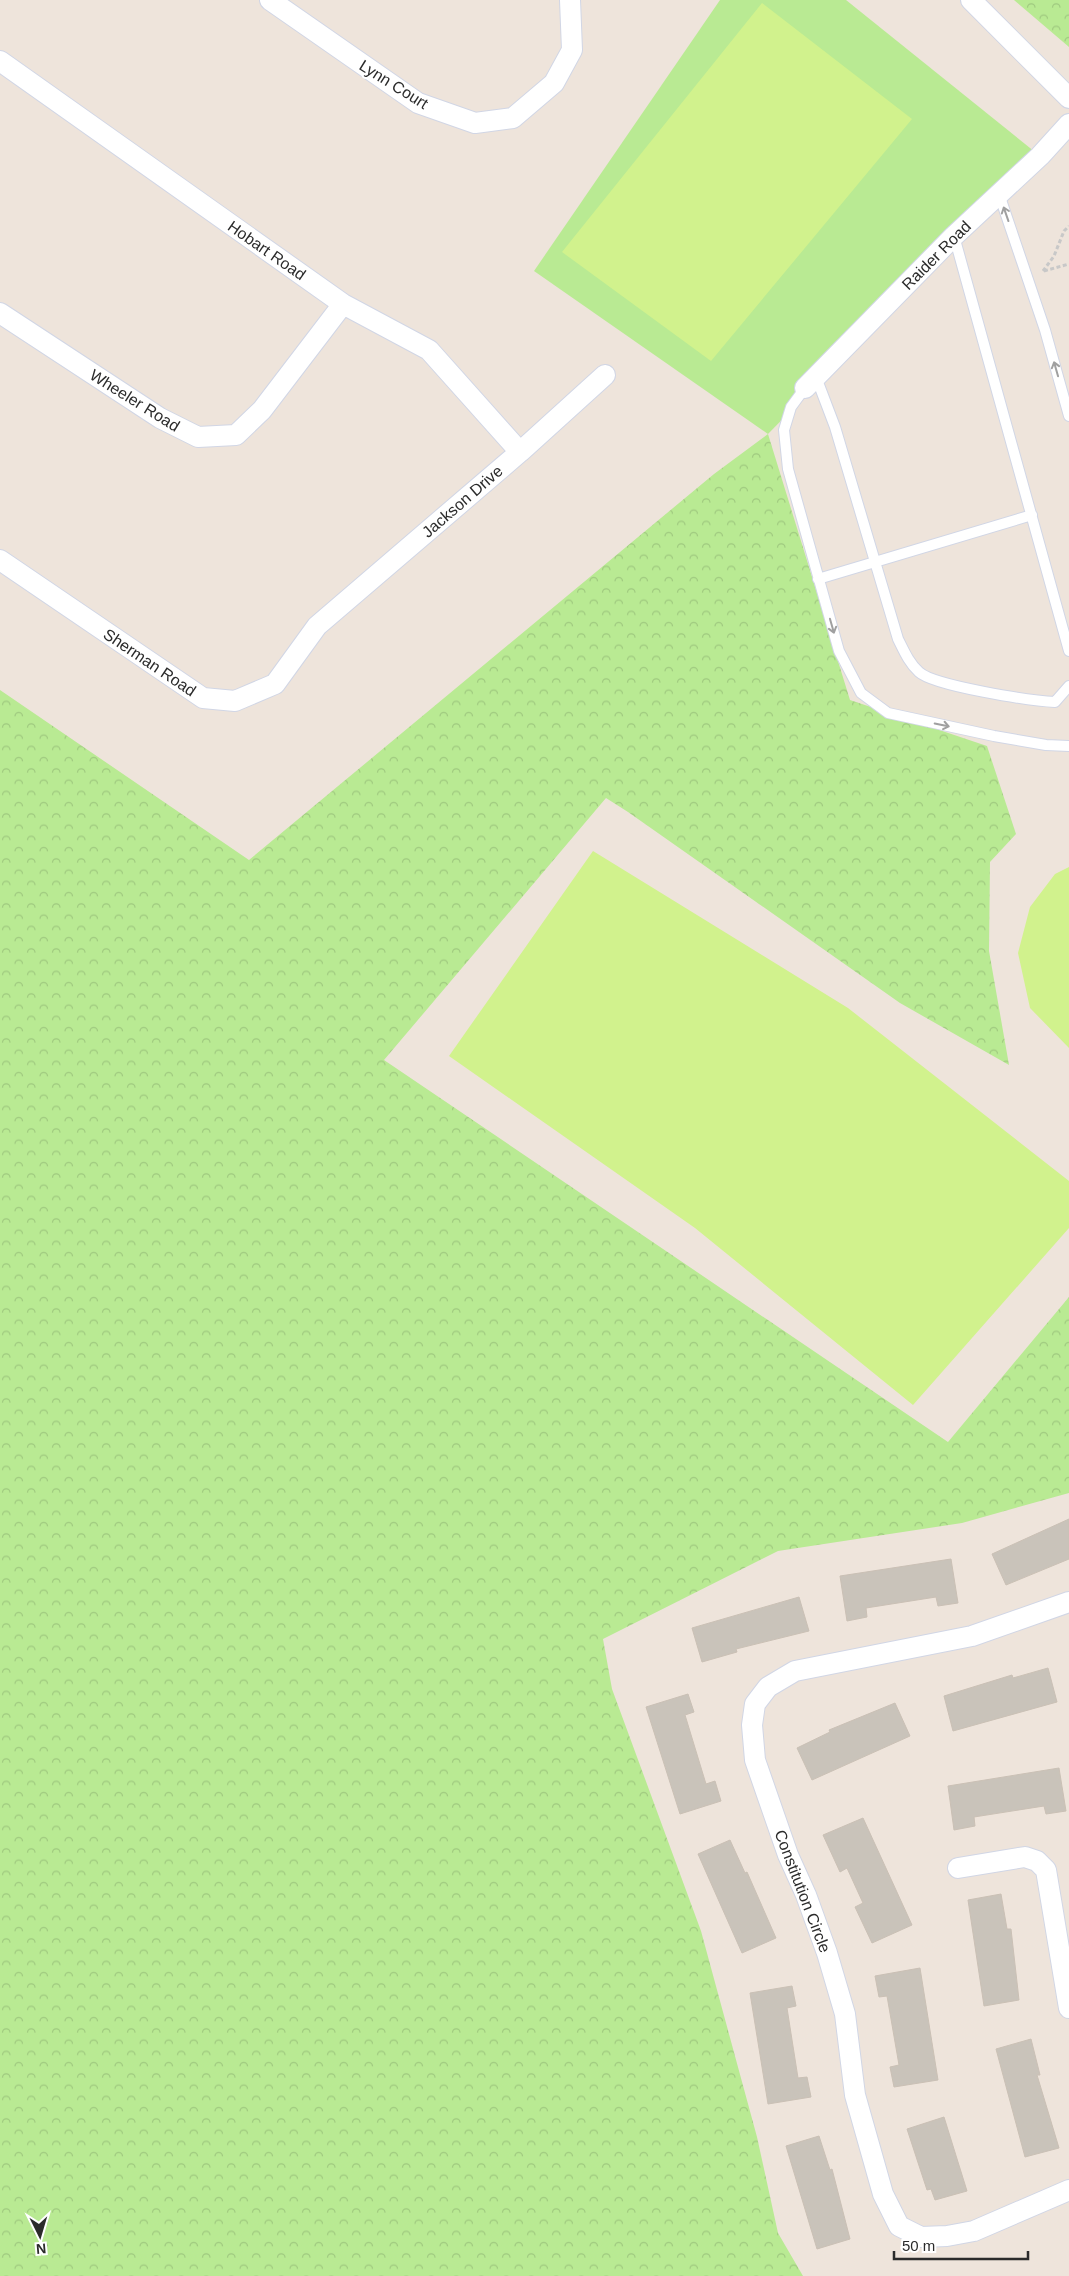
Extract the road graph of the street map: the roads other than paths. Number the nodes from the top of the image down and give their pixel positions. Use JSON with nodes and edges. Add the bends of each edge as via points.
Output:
{"nodes":[{"id":1,"x":270,"y":0,"type":"edge"},
{"id":2,"x":570,"y":0,"type":"edge"},
{"id":3,"x":971,"y":0,"type":"edge"},
{"id":4,"x":0,"y":61,"type":"edge"},
{"id":5,"x":1069,"y":98,"type":"edge"},
{"id":6,"x":1069,"y":124,"type":"edge"},
{"id":7,"x":999,"y":194,"type":"junction"},
{"id":8,"x":954,"y":236,"type":"junction"},
{"id":9,"x":342,"y":304,"type":"junction"},
{"id":10,"x":0,"y":313,"type":"edge"},
{"id":11,"x":605,"y":375,"type":"dead end"},
{"id":12,"x":811,"y":382,"type":"junction"},
{"id":13,"x":1069,"y":416,"type":"edge"},
{"id":14,"x":520,"y":452,"type":"junction"},
{"id":15,"x":1032,"y":515,"type":"junction"},
{"id":16,"x":0,"y":560,"type":"edge"},
{"id":17,"x":875,"y":564,"type":"junction"},
{"id":18,"x":818,"y":579,"type":"junction"},
{"id":19,"x":317,"y":626,"type":"joint"},
{"id":20,"x":1069,"y":651,"type":"edge"},
{"id":21,"x":1069,"y":686,"type":"edge"},
{"id":22,"x":1069,"y":746,"type":"edge"},
{"id":23,"x":1069,"y":1602,"type":"edge"},
{"id":24,"x":958,"y":1868,"type":"dead end"},
{"id":25,"x":1069,"y":2008,"type":"edge"},
{"id":26,"x":1069,"y":2190,"type":"edge"}],
"edges":[{"from":1,"to":2,"type":"street","name":"Lynn Court","via":[[418,103],[475,123],[513,118],[554,84],[572,50]]},
{"from":3,"to":5,"type":"street"},
{"from":4,"to":9,"type":"street","name":"Hobart Road"},
{"from":6,"to":7,"type":"street","name":"Raider Road"},
{"from":7,"to":8,"type":"street","name":"Raider Road"},
{"from":13,"to":7,"type":"lane","one_way":true,"via":[[1045,330]]},
{"from":8,"to":12,"type":"street","name":"Raider Road"},
{"from":8,"to":15,"type":"lane"},
{"from":9,"to":10,"type":"street","name":"Wheeler Road","via":[[262,410],[236,435],[198,437],[160,418]]},
{"from":9,"to":14,"type":"street","name":"Hobart Road","via":[[429,350]]},
{"from":11,"to":14,"type":"street","name":"Jackson Drive"},
{"from":12,"to":17,"type":"lane","via":[[835,427]]},
{"from":12,"to":18,"type":"lane","via":[[791,407],[784,430],[788,470]]},
{"from":14,"to":19,"type":"street","name":"Jackson Drive"},
{"from":15,"to":17,"type":"lane"},
{"from":15,"to":20,"type":"lane"},
{"from":16,"to":19,"type":"street","name":"Sherman Road","via":[[204,698],[235,701],[275,684]]},
{"from":17,"to":18,"type":"lane"},
{"from":17,"to":21,"type":"lane","via":[[898,639],[920,673],[953,685],[1040,701],[1055,702]]},
{"from":18,"to":22,"type":"lane","one_way":true,"via":[[838,651],[861,693],[888,713],[994,736]]},
{"from":23,"to":26,"type":"street","name":"Constitution Circle","via":[[972,1636],[795,1671],[768,1687],[755,1704],[752,1725],[755,1760],[827,1953],[845,2014],[855,2095],[883,2194],[899,2226],[921,2237],[974,2231]]},
{"from":24,"to":25,"type":"street","via":[[1025,1857],[1037,1861],[1046,1870]]}]}
